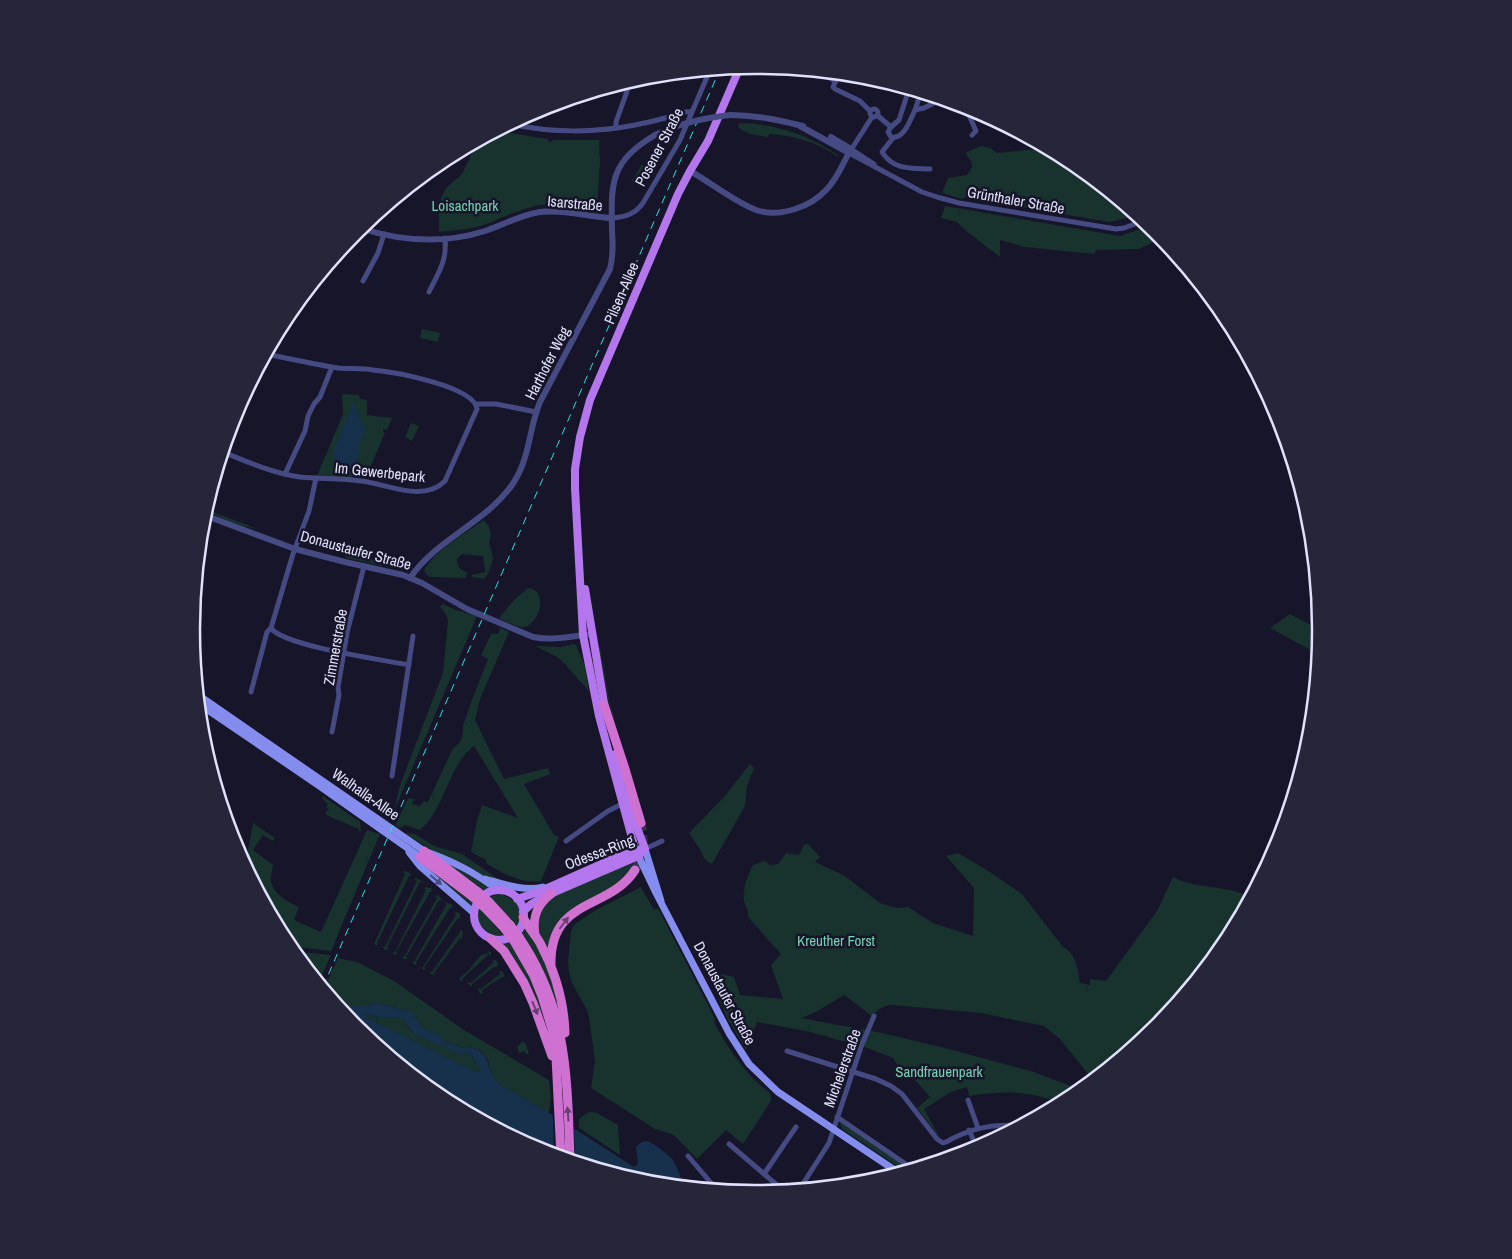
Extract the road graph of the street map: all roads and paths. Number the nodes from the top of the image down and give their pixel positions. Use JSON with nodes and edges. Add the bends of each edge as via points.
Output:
{"nodes":[{"id":1,"x":737,"y":75,"type":"edge"},
{"id":2,"x":707,"y":76,"type":"edge"},
{"id":3,"x":833,"y":80,"type":"edge"},
{"id":4,"x":836,"y":81,"type":"joint"},
{"id":5,"x":628,"y":89,"type":"edge"},
{"id":6,"x":906,"y":95,"type":"edge"},
{"id":7,"x":919,"y":98,"type":"edge"},
{"id":8,"x":934,"y":103,"type":"edge"},
{"id":9,"x":914,"y":110,"type":"junction"},
{"id":10,"x":691,"y":112,"type":"junction"},
{"id":11,"x":873,"y":114,"type":"junction"},
{"id":12,"x":970,"y":116,"type":"edge"},
{"id":13,"x":522,"y":125,"type":"edge"},
{"id":14,"x":891,"y":127,"type":"junction"},
{"id":15,"x":616,"y":128,"type":"junction"},
{"id":16,"x":656,"y":135,"type":"joint"},
{"id":17,"x":972,"y":135,"type":"dead end"},
{"id":18,"x":893,"y":138,"type":"junction"},
{"id":19,"x":850,"y":151,"type":"junction"},
{"id":20,"x":930,"y":169,"type":"dead end"},
{"id":21,"x":690,"y":171,"type":"junction"},
{"id":22,"x":612,"y":218,"type":"junction"},
{"id":23,"x":1135,"y":224,"type":"edge"},
{"id":24,"x":370,"y":231,"type":"edge"},
{"id":25,"x":384,"y":234,"type":"junction"},
{"id":26,"x":445,"y":238,"type":"junction"},
{"id":27,"x":363,"y":281,"type":"dead end"},
{"id":28,"x":429,"y":292,"type":"dead end"},
{"id":29,"x":273,"y":355,"type":"edge"},
{"id":30,"x":332,"y":367,"type":"junction"},
{"id":31,"x":477,"y":404,"type":"junction"},
{"id":32,"x":536,"y":412,"type":"junction"},
{"id":33,"x":229,"y":454,"type":"edge"},
{"id":34,"x":285,"y":474,"type":"junction"},
{"id":35,"x":316,"y":478,"type":"junction"},
{"id":36,"x":212,"y":518,"type":"edge"},
{"id":37,"x":578,"y":543,"type":"junction"},
{"id":38,"x":295,"y":548,"type":"junction"},
{"id":39,"x":364,"y":566,"type":"junction"},
{"id":40,"x":410,"y":578,"type":"junction"},
{"id":41,"x":271,"y":628,"type":"junction"},
{"id":42,"x":592,"y":634,"type":"junction"},
{"id":43,"x":583,"y":635,"type":"junction"},
{"id":44,"x":413,"y":636,"type":"dead end"},
{"id":45,"x":344,"y":653,"type":"junction"},
{"id":46,"x":409,"y":665,"type":"junction"},
{"id":47,"x":595,"y":678,"type":"junction"},
{"id":48,"x":251,"y":692,"type":"dead end"},
{"id":49,"x":205,"y":700,"type":"edge"},
{"id":50,"x":604,"y":705,"type":"junction"},
{"id":51,"x":206,"y":709,"type":"edge"},
{"id":52,"x":332,"y":732,"type":"dead end"},
{"id":53,"x":392,"y":776,"type":"dead end"},
{"id":54,"x":622,"y":804,"type":"junction"},
{"id":55,"x":641,"y":823,"type":"tunnel mouth"},
{"id":56,"x":566,"y":841,"type":"dead end"},
{"id":57,"x":662,"y":841,"type":"dead end"},
{"id":58,"x":402,"y":844,"type":"junction"},
{"id":59,"x":645,"y":849,"type":"junction"},
{"id":60,"x":637,"y":853,"type":"junction"},
{"id":61,"x":422,"y":854,"type":"junction"},
{"id":62,"x":635,"y":870,"type":"tunnel mouth"},
{"id":63,"x":482,"y":878,"type":"junction"},
{"id":64,"x":498,"y":890,"type":"junction"},
{"id":65,"x":551,"y":890,"type":"junction"},
{"id":66,"x":517,"y":899,"type":"junction"},
{"id":67,"x":661,"y":901,"type":"junction"},
{"id":68,"x":474,"y":913,"type":"junction"},
{"id":69,"x":523,"y":915,"type":"junction"},
{"id":70,"x":535,"y":935,"type":"junction"},
{"id":71,"x":491,"y":939,"type":"junction"},
{"id":72,"x":552,"y":969,"type":"junction"},
{"id":73,"x":874,"y":1016,"type":"dead end"},
{"id":74,"x":787,"y":1051,"type":"dead end"},
{"id":75,"x":562,"y":1064,"type":"junction"},
{"id":76,"x":852,"y":1072,"type":"junction"},
{"id":77,"x":968,"y":1100,"type":"dead end"},
{"id":78,"x":837,"y":1117,"type":"junction"},
{"id":79,"x":1006,"y":1126,"type":"edge"},
{"id":80,"x":796,"y":1127,"type":"dead end"},
{"id":81,"x":978,"y":1128,"type":"junction"},
{"id":82,"x":833,"y":1129,"type":"junction"},
{"id":83,"x":968,"y":1130,"type":"junction"},
{"id":84,"x":973,"y":1141,"type":"edge"},
{"id":85,"x":729,"y":1144,"type":"dead end"},
{"id":86,"x":561,"y":1150,"type":"edge"},
{"id":87,"x":569,"y":1153,"type":"edge"},
{"id":88,"x":688,"y":1156,"type":"dead end"},
{"id":89,"x":906,"y":1164,"type":"edge"},
{"id":90,"x":892,"y":1168,"type":"edge"},
{"id":91,"x":764,"y":1174,"type":"junction"},
{"id":92,"x":711,"y":1183,"type":"edge"},
{"id":93,"x":804,"y":1183,"type":"edge"},
{"id":94,"x":776,"y":1184,"type":"edge"}],
"edges":[{"from":1,"to":21,"type":"main road","name":"Pilsen-Allee","via":[[708,141]]},
{"from":2,"to":10,"type":"street","name":"Posener Straße"},
{"from":3,"to":4,"type":"street"},
{"from":4,"to":11,"type":"street","via":[[835,89],[860,101]]},
{"from":5,"to":15,"type":"street"},
{"from":6,"to":14,"type":"street","via":[[899,120]]},
{"from":7,"to":9,"type":"street"},
{"from":8,"to":9,"type":"street"},
{"from":9,"to":18,"type":"street","via":[[903,132]]},
{"from":10,"to":15,"type":"street"},
{"from":10,"to":22,"type":"street","name":"Posener Straße","via":[[676,149],[643,203],[629,215]]},
{"from":11,"to":14,"type":"street"},
{"from":11,"to":19,"type":"street"},
{"from":12,"to":17,"type":"street","via":[[976,131]]},
{"from":13,"to":15,"type":"street","via":[[575,130]]},
{"from":14,"to":18,"type":"street","via":[[888,132]]},
{"from":16,"to":19,"type":"street","name":"Grünthaler Straße","bridge":true,"via":[[693,120],[730,115],[758,116],[824,134]]},
{"from":16,"to":22,"type":"street","name":"Harthofer Weg","via":[[640,145],[619,168],[613,183]]},
{"from":18,"to":20,"type":"street","via":[[882,152],[886,159],[899,167]]},
{"from":19,"to":21,"type":"street","via":[[820,196],[807,204],[778,213],[763,212],[750,206]]},
{"from":19,"to":23,"type":"street","name":"Grünthaler Straße","via":[[922,192],[959,203],[1116,229]]},
{"from":21,"to":37,"type":"main road","name":"Pilsen-Allee","via":[[664,225],[583,422],[575,469]]},
{"from":22,"to":26,"type":"street","name":"Isarstraße","via":[[540,212],[482,232]]},
{"from":22,"to":32,"type":"street","name":"Harthofer Weg","via":[[610,269]]},
{"from":24,"to":25,"type":"street","name":"Isarstraße"},
{"from":25,"to":26,"type":"street","name":"Isarstraße"},
{"from":25,"to":27,"type":"street"},
{"from":26,"to":28,"type":"street","via":[[445,259]]},
{"from":29,"to":30,"type":"street"},
{"from":30,"to":31,"type":"street","via":[[417,377],[464,393]]},
{"from":30,"to":34,"type":"street"},
{"from":31,"to":32,"type":"street","via":[[496,404]]},
{"from":31,"to":35,"type":"street","name":"Im Gewerbepark","via":[[476,414],[447,477],[432,490],[419,492],[359,480]]},
{"from":32,"to":40,"type":"street","name":"Harthofer Weg","via":[[524,461],[509,489],[489,510],[427,558]]},
{"from":33,"to":34,"type":"street","name":"Im Gewerbepark"},
{"from":34,"to":35,"type":"street","name":"Im Gewerbepark"},
{"from":35,"to":38,"type":"street","name":"Im Gewerbepark"},
{"from":36,"to":38,"type":"street","name":"Donaustaufer Straße"},
{"from":37,"to":42,"type":"main road","name":"Pilsen-Allee"},
{"from":37,"to":43,"type":"main road","name":"Pilsen-Allee"},
{"from":38,"to":39,"type":"street","name":"Donaustaufer Straße"},
{"from":38,"to":41,"type":"street","name":"Im Gewerbepark"},
{"from":39,"to":40,"type":"street","name":"Donaustaufer Straße"},
{"from":39,"to":45,"type":"street","name":"Zimmerstraße"},
{"from":40,"to":43,"type":"street","name":"Donaustaufer Straße","via":[[467,609],[533,636]]},
{"from":41,"to":45,"type":"street","via":[[315,648]]},
{"from":41,"to":48,"type":"street","name":"Im Gewerbepark","via":[[267,632]]},
{"from":42,"to":43,"type":"street","name":"Donaustaufer Straße"},
{"from":42,"to":47,"type":"main road","name":"Donaustaufer Straße"},
{"from":43,"to":47,"type":"main road","name":"Donaustaufer Straße"},
{"from":44,"to":46,"type":"street"},
{"from":45,"to":46,"type":"street"},
{"from":45,"to":52,"type":"street","name":"Zimmerstraße"},
{"from":46,"to":53,"type":"street"},
{"from":47,"to":50,"type":"main road","name":"Donaustaufer Straße"},
{"from":47,"to":54,"type":"main road","name":"Donaustaufer Straße","via":[[599,716]]},
{"from":49,"to":61,"type":"main road","name":"Walhalla-Allee"},
{"from":50,"to":55,"type":"highway"},
{"from":50,"to":59,"type":"main road","name":"Donaustaufer Straße","via":[[613,747]]},
{"from":51,"to":58,"type":"main road","name":"Walhalla-Allee"},
{"from":54,"to":56,"type":"street"},
{"from":54,"to":60,"type":"main road","name":"Donaustaufer Straße"},
{"from":57,"to":59,"type":"street"},
{"from":58,"to":61,"type":"main road","name":"Walhalla-Allee"},
{"from":58,"to":68,"type":"main road","one_way":true,"via":[[420,866]]},
{"from":59,"to":60,"type":"main road","name":"Odessa-Ring"},
{"from":59,"to":67,"type":"main road","name":"Donaustaufer Straße"},
{"from":60,"to":65,"type":"main road","name":"Odessa-Ring"},
{"from":60,"to":67,"type":"main road","name":"Donaustaufer Straße"},
{"from":61,"to":63,"type":"main road","via":[[452,861]]},
{"from":61,"to":75,"type":"highway","name":"Walhalla-Allee","bridge":true,"via":[[476,894],[508,927],[542,996]]},
{"from":72,"to":62,"type":"highway","one_way":true,"via":[[554,942],[564,922],[576,910],[617,890]]},
{"from":63,"to":64,"type":"main road"},
{"from":63,"to":65,"type":"main road"},
{"from":64,"to":66,"type":"main road"},
{"from":64,"to":68,"type":"main road","via":[[484,895],[475,906]]},
{"from":65,"to":66,"type":"main road","name":"Odessa-Ring"},
{"from":65,"to":69,"type":"main road","name":"Odessa-Ring"},
{"from":65,"to":70,"type":"highway","via":[[537,910]]},
{"from":66,"to":69,"type":"main road"},
{"from":67,"to":82,"type":"main road","name":"Donaustaufer Straße","via":[[743,1056],[778,1092]]},
{"from":68,"to":71,"type":"main road","via":[[476,927]]},
{"from":69,"to":70,"type":"highway"},
{"from":69,"to":71,"type":"main road","via":[[519,929],[510,938]]},
{"from":70,"to":72,"type":"highway"},
{"from":71,"to":75,"type":"highway","one_way":true,"via":[[501,947],[524,983]]},
{"from":72,"to":75,"type":"highway","via":[[564,1017]]},
{"from":73,"to":76,"type":"street","name":"Michelerstraße"},
{"from":74,"to":76,"type":"street"},
{"from":75,"to":86,"type":"highway"},
{"from":87,"to":75,"type":"highway","one_way":true},
{"from":76,"to":78,"type":"street","name":"Michelerstraße"},
{"from":76,"to":83,"type":"street","via":[[897,1090],[939,1141],[946,1142]]},
{"from":77,"to":81,"type":"street"},
{"from":78,"to":82,"type":"street","name":"Michelerstraße"},
{"from":78,"to":89,"type":"street"},
{"from":79,"to":81,"type":"street"},
{"from":80,"to":91,"type":"street"},
{"from":81,"to":83,"type":"street"},
{"from":82,"to":90,"type":"main road","name":"Donaustaufer Straße"},
{"from":82,"to":93,"type":"street","name":"Michelerstraße","via":[[826,1148]]},
{"from":83,"to":84,"type":"street"},
{"from":85,"to":91,"type":"street"},
{"from":88,"to":92,"type":"street"},
{"from":91,"to":94,"type":"street"}]}
